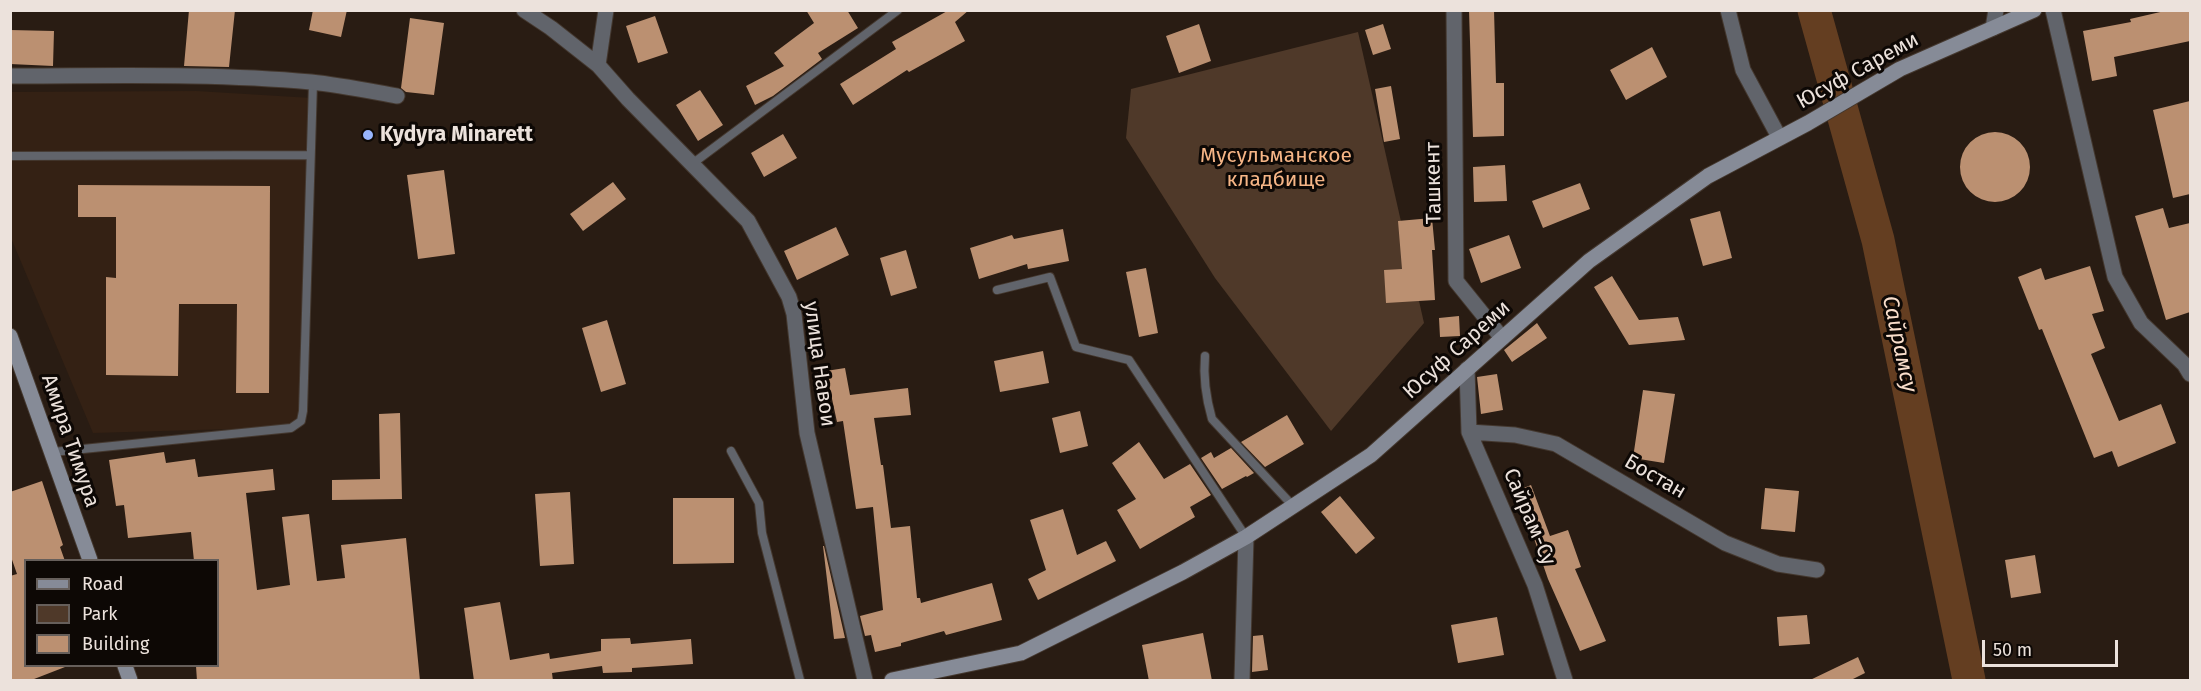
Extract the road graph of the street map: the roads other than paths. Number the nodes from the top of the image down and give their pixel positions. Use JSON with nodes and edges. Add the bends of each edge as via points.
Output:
{"nodes":[{"id":1,"x":524,"y":10,"type":"edge"},
{"id":2,"x":606,"y":10,"type":"edge"},
{"id":3,"x":898,"y":10,"type":"edge"},
{"id":4,"x":1455,"y":10,"type":"edge"},
{"id":5,"x":1728,"y":10,"type":"edge"},
{"id":6,"x":1995,"y":10,"type":"edge"},
{"id":7,"x":2034,"y":10,"type":"edge"},
{"id":8,"x":2053,"y":10,"type":"edge"},
{"id":9,"x":1993,"y":28,"type":"junction"},
{"id":10,"x":598,"y":64,"type":"junction"},
{"id":11,"x":10,"y":76,"type":"edge"},
{"id":12,"x":313,"y":82,"type":"junction"},
{"id":13,"x":397,"y":96,"type":"dead end"},
{"id":14,"x":1779,"y":137,"type":"junction"},
{"id":15,"x":309,"y":155,"type":"junction"},
{"id":16,"x":10,"y":156,"type":"edge"},
{"id":17,"x":692,"y":164,"type":"junction"},
{"id":18,"x":997,"y":290,"type":"dead end"},
{"id":19,"x":10,"y":336,"type":"edge"},
{"id":20,"x":1502,"y":338,"type":"junction"},
{"id":21,"x":1204,"y":356,"type":"dead end"},
{"id":22,"x":1467,"y":369,"type":"junction"},
{"id":23,"x":2190,"y":374,"type":"edge"},
{"id":24,"x":1469,"y":432,"type":"junction"},
{"id":25,"x":731,"y":451,"type":"dead end"},
{"id":26,"x":53,"y":453,"type":"junction"},
{"id":27,"x":1293,"y":506,"type":"junction"},
{"id":28,"x":1246,"y":537,"type":"junction"},
{"id":29,"x":89,"y":559,"type":"edge"},
{"id":30,"x":1817,"y":570,"type":"dead end"},
{"id":31,"x":800,"y":681,"type":"edge"},
{"id":32,"x":866,"y":681,"type":"edge"},
{"id":33,"x":892,"y":681,"type":"edge"},
{"id":34,"x":1242,"y":681,"type":"edge"},
{"id":35,"x":1565,"y":681,"type":"edge"}],
"edges":[{"from":1,"to":10,"type":"street","name":"улица Навои"},
{"from":2,"to":10,"type":"street"},
{"from":3,"to":17,"type":"lane"},
{"from":4,"to":20,"type":"street","name":"Ташкент","via":[[1456,281]]},
{"from":5,"to":14,"type":"street","via":[[1743,70]]},
{"from":6,"to":9,"type":"street"},
{"from":7,"to":9,"type":"main road","name":"Юсуф Сареми"},
{"from":8,"to":23,"type":"street","via":[[2115,277],[2140,323]]},
{"from":9,"to":14,"type":"main road","name":"Юсуф Сареми","via":[[1900,69]]},
{"from":10,"to":17,"type":"street","name":"улица Навои"},
{"from":11,"to":12,"type":"street"},
{"from":12,"to":13,"type":"street"},
{"from":12,"to":15,"type":"lane"},
{"from":14,"to":20,"type":"main road","name":"Юсуф Сареми","via":[[1708,176],[1589,261]]},
{"from":15,"to":16,"type":"lane"},
{"from":15,"to":26,"type":"lane","via":[[301,421],[291,428]]},
{"from":17,"to":32,"type":"street","name":"улица Навои","via":[[748,221],[789,297],[807,433]]},
{"from":18,"to":28,"type":"lane","via":[[1050,277],[1076,347],[1129,360]]},
{"from":19,"to":26,"type":"main road","name":"Амира Тимура"},
{"from":20,"to":22,"type":"main road","name":"Юсуф Сареми"},
{"from":21,"to":27,"type":"lane","via":[[1203,374],[1212,419]]},
{"from":22,"to":24,"type":"street","name":"Сайрам-Су"},
{"from":22,"to":27,"type":"main road","name":"Юсуф Сареми","via":[[1371,455]]},
{"from":24,"to":30,"type":"street","name":"Бостан","via":[[1515,435],[1556,444],[1725,543],[1778,564]]},
{"from":24,"to":35,"type":"street","name":"Сайрам-Су","via":[[1535,585]]},
{"from":25,"to":31,"type":"lane","via":[[759,503],[762,533]]},
{"from":26,"to":29,"type":"main road","name":"Амира Тимура"},
{"from":27,"to":28,"type":"main road","name":"Юсуф Сареми"},
{"from":28,"to":33,"type":"main road","name":"Юсуф Сареми","via":[[1022,653]]},
{"from":28,"to":34,"type":"street"}]}
